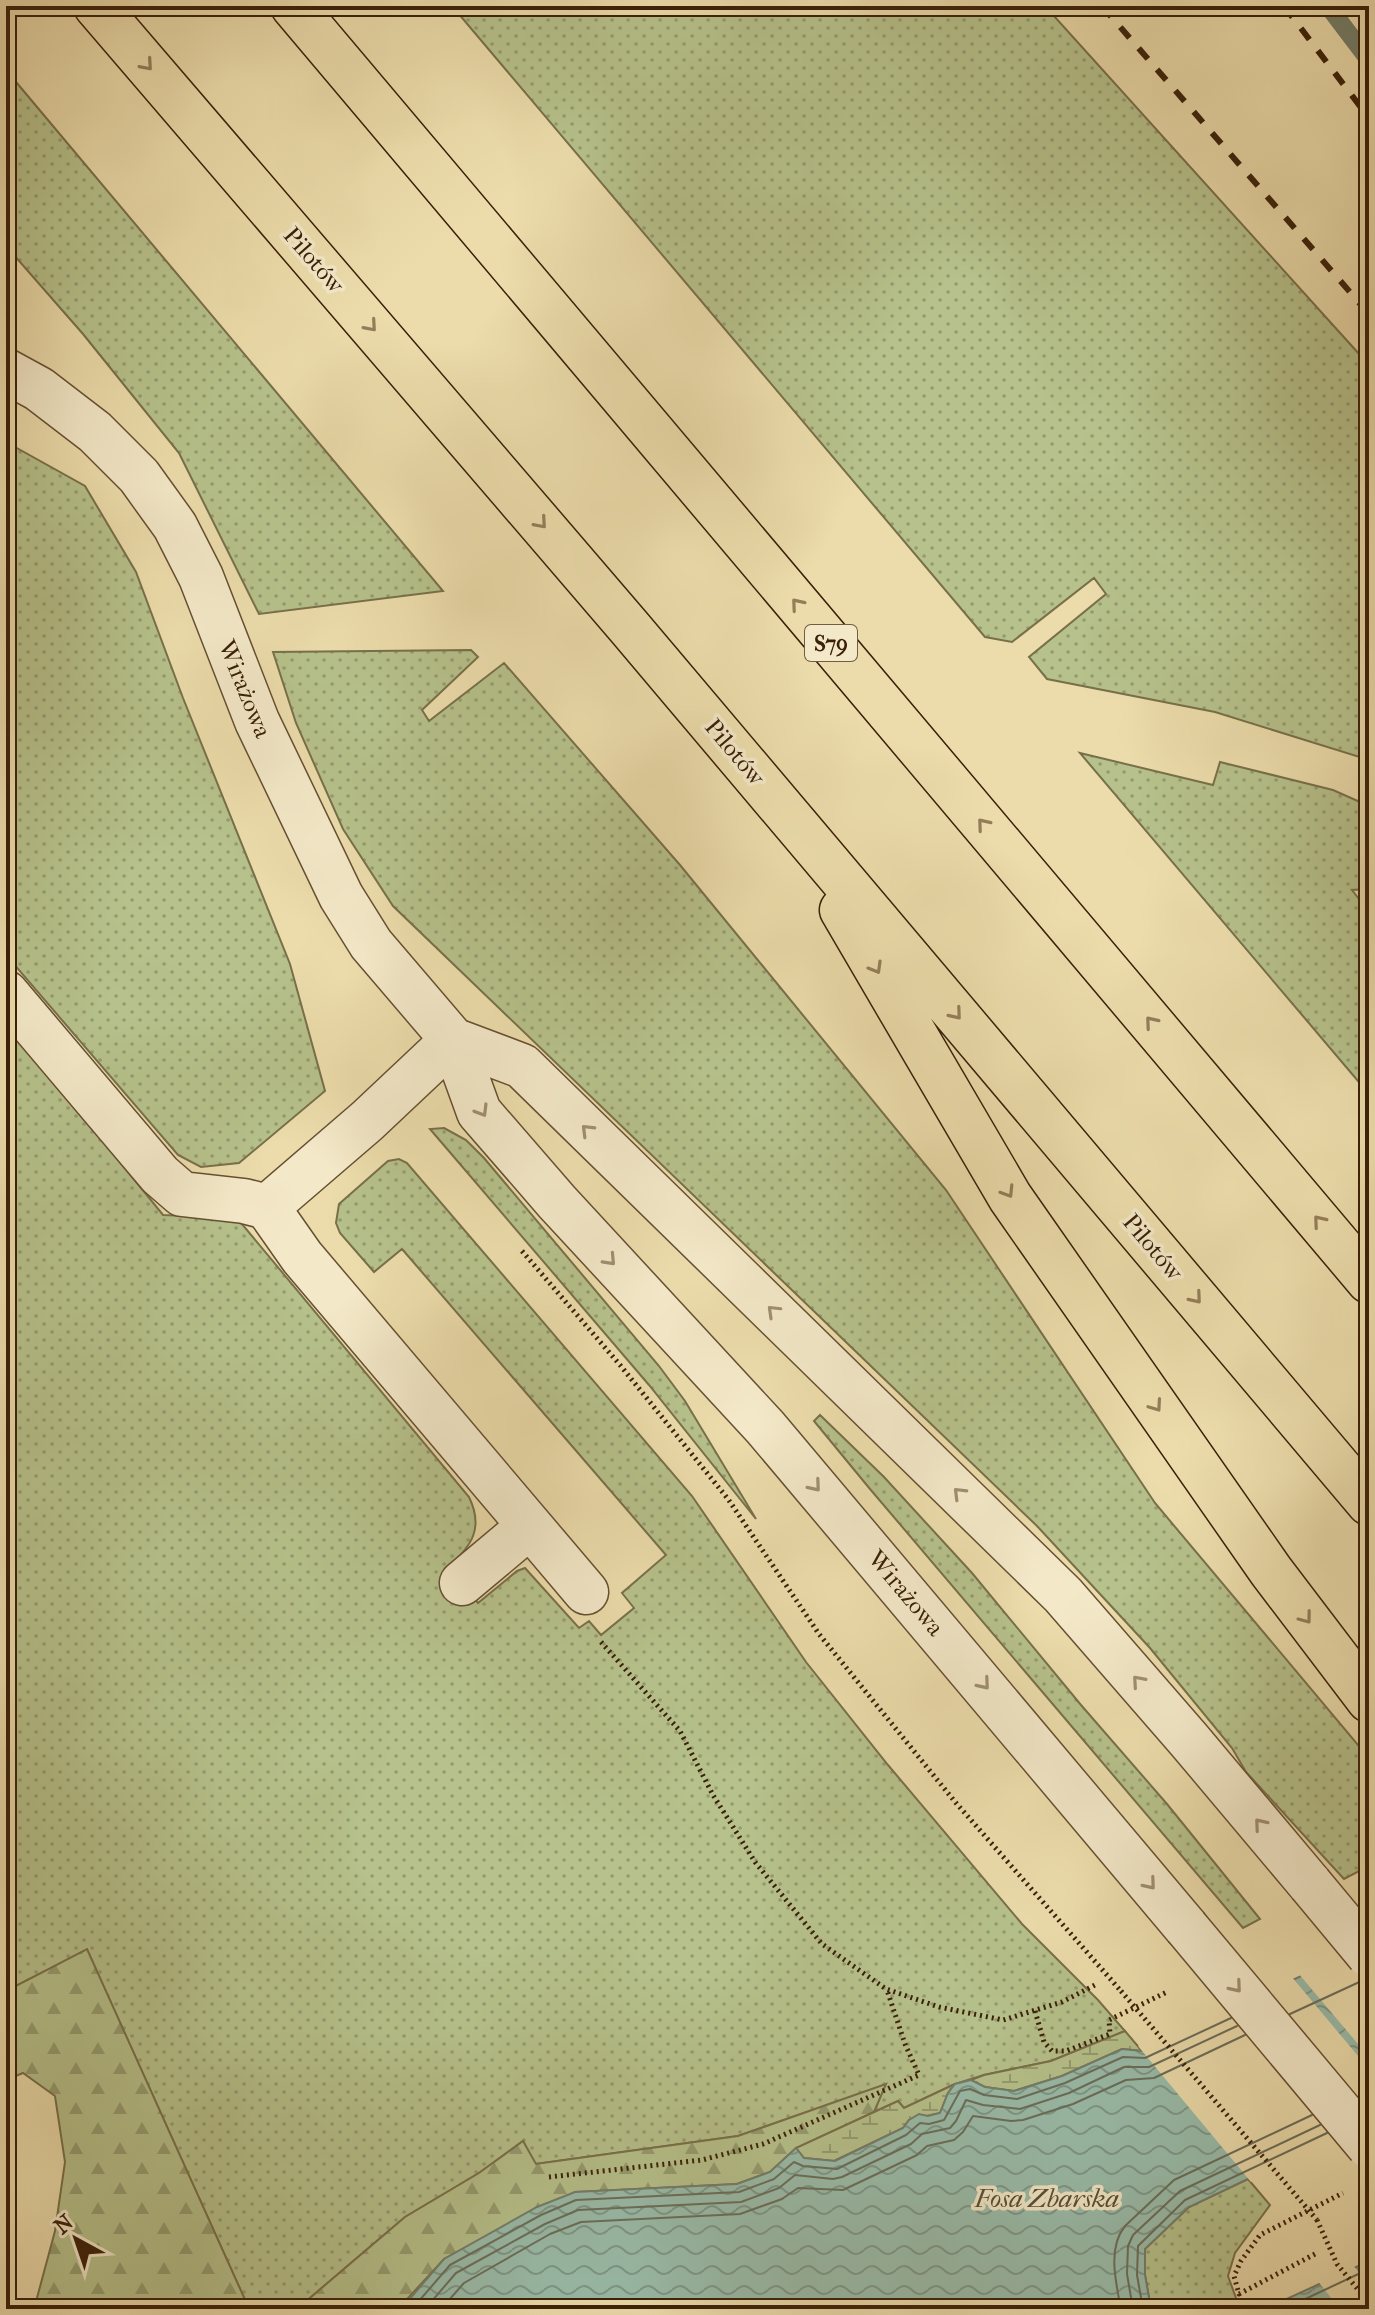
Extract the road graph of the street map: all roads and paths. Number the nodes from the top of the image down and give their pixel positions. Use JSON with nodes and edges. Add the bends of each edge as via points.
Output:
{"nodes":[{"id":1,"x":96,"y":6,"type":"edge"},
{"id":2,"x":293,"y":6,"type":"edge"},
{"id":3,"x":6,"y":371,"type":"edge"},
{"id":4,"x":779,"y":805,"type":"junction"},
{"id":5,"x":6,"y":993,"type":"edge"},
{"id":6,"x":453,"y":1040,"type":"junction"},
{"id":7,"x":267,"y":1207,"type":"junction"},
{"id":8,"x":517,"y":1245,"type":"dead end"},
{"id":9,"x":1369,"y":1281,"type":"edge"},
{"id":10,"x":1369,"y":1503,"type":"edge"},
{"id":11,"x":530,"y":1526,"type":"junction"},
{"id":12,"x":462,"y":1583,"type":"dead end"},
{"id":13,"x":586,"y":1592,"type":"dead end"},
{"id":14,"x":595,"y":1637,"type":"dead end"},
{"id":15,"x":1369,"y":1700,"type":"edge"},
{"id":16,"x":1369,"y":1955,"type":"edge"},
{"id":17,"x":1095,"y":1985,"type":"dead end"},
{"id":18,"x":886,"y":1989,"type":"junction"},
{"id":19,"x":1035,"y":2011,"type":"junction"},
{"id":20,"x":1109,"y":2020,"type":"dead end"},
{"id":21,"x":1369,"y":2146,"type":"edge"},
{"id":22,"x":549,"y":2177,"type":"dead end"},
{"id":23,"x":1356,"y":2187,"type":"dead end"},
{"id":24,"x":1315,"y":2254,"type":"dead end"},
{"id":25,"x":1369,"y":2303,"type":"edge"}],
"edges":[{"from":1,"to":4,"type":"highway","name":"Pilotów","one_way":true},
{"from":9,"to":2,"type":"highway","number":"S79","one_way":true},
{"from":3,"to":6,"type":"street","name":"Wirażowa","via":[[95,432],[139,476],[175,526],[201,577],[257,721],[341,896],[371,944]]},
{"from":4,"to":10,"type":"highway","name":"Pilotów","one_way":true},
{"from":4,"to":15,"type":"highway","one_way":true,"via":[[1010,1197],[1271,1571]]},
{"from":5,"to":7,"type":"street","via":[[160,1175],[182,1194]]},
{"from":6,"to":7,"type":"street"},
{"from":16,"to":6,"type":"street","name":"Wirażowa","one_way":true,"bridge":true,"via":[[1063,1595],[522,1066]]},
{"from":6,"to":21,"type":"street","name":"Wirażowa","one_way":true,"bridge":true,"via":[[479,1112],[765,1427]]},
{"from":7,"to":11,"type":"street","via":[[302,1257]]},
{"from":8,"to":25,"type":"path","bridge":true,"via":[[728,1499],[819,1634],[956,1803],[1317,2220],[1337,2264]]},
{"from":11,"to":12,"type":"street"},
{"from":11,"to":13,"type":"street"},
{"from":14,"to":18,"type":"path","via":[[680,1731],[755,1862],[822,1944]]},
{"from":17,"to":19,"type":"path"},
{"from":18,"to":19,"type":"path","via":[[1003,2020]]},
{"from":18,"to":22,"type":"path","via":[[919,2075],[763,2144],[702,2160]]},
{"from":19,"to":20,"type":"path","via":[[1052,2051],[1110,2034]]},
{"from":23,"to":24,"type":"path","via":[[1260,2235],[1234,2276],[1239,2294]]}]}
